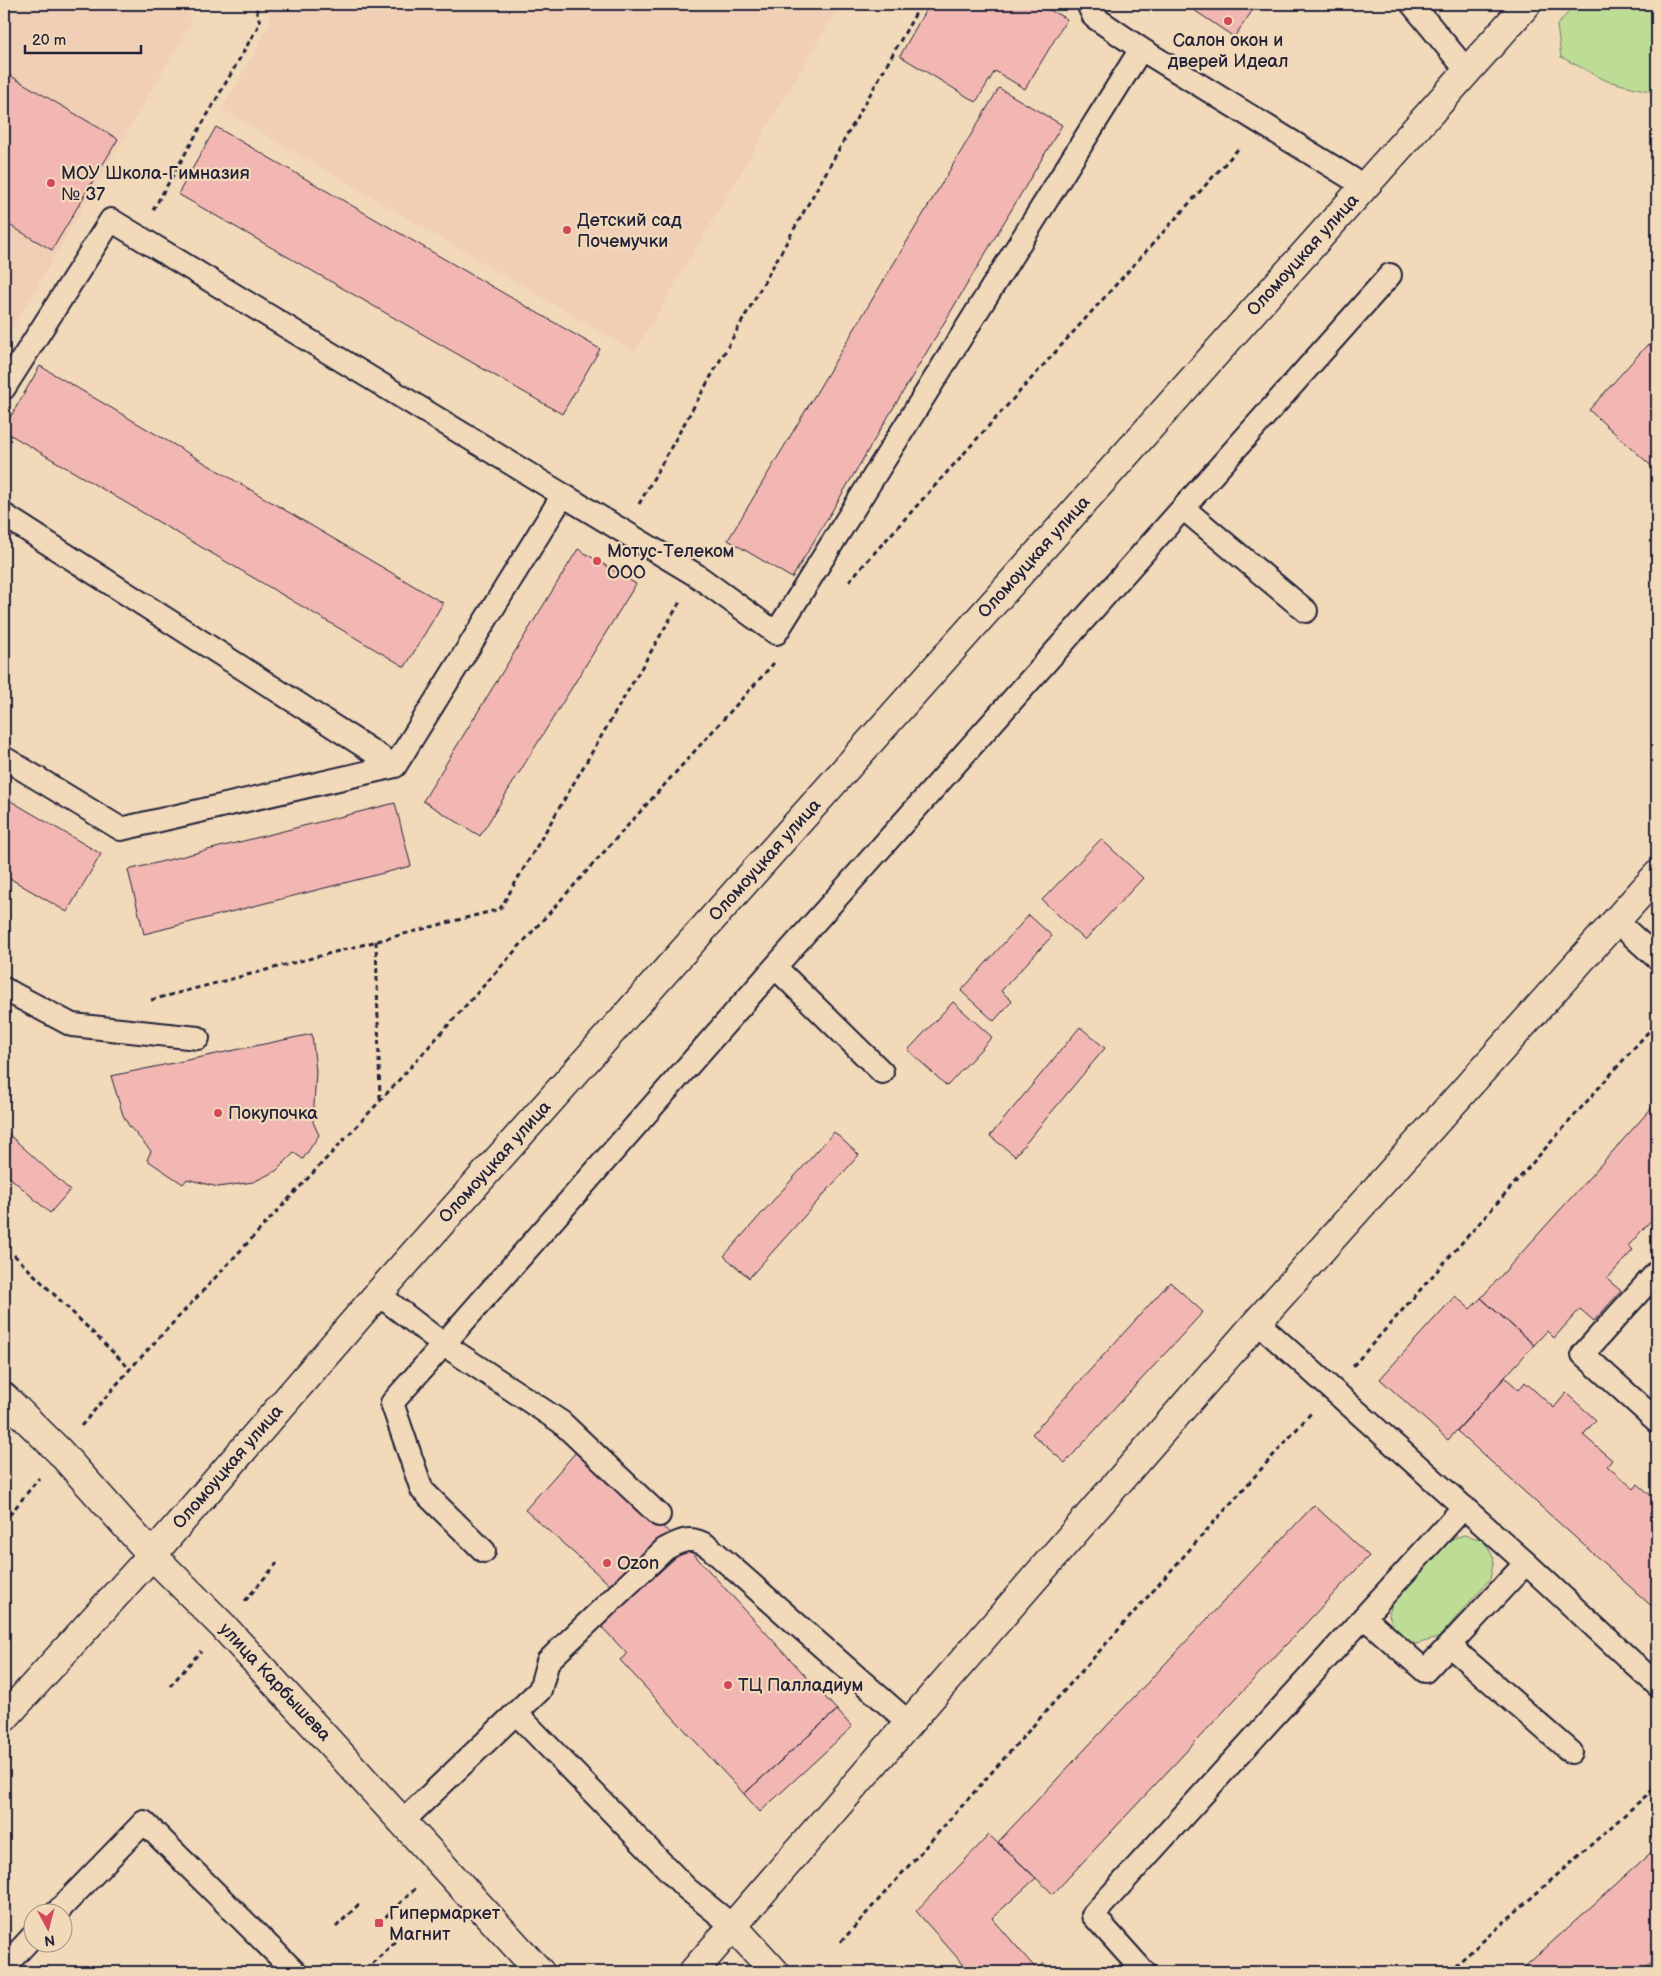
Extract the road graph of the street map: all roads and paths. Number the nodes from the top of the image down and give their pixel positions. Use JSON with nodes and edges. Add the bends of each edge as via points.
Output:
{"nodes":[{"id":1,"x":255,"y":4,"type":"edge"},
{"id":2,"x":920,"y":4,"type":"edge"},
{"id":3,"x":1088,"y":4,"type":"edge"},
{"id":4,"x":1412,"y":4,"type":"edge"},
{"id":5,"x":1527,"y":4,"type":"edge"},
{"id":6,"x":1141,"y":49,"type":"junction"},
{"id":7,"x":1468,"y":72,"type":"junction"},
{"id":8,"x":1364,"y":186,"type":"junction"},
{"id":9,"x":138,"y":236,"type":"junction"},
{"id":10,"x":1390,"y":275,"type":"dead end"},
{"id":11,"x":4,"y":388,"type":"edge"},
{"id":12,"x":563,"y":495,"type":"junction"},
{"id":13,"x":1183,"y":508,"type":"junction"},
{"id":14,"x":4,"y":515,"type":"edge"},
{"id":15,"x":624,"y":532,"type":"junction"},
{"id":16,"x":696,"y":575,"type":"junction"},
{"id":17,"x":1306,"y":611,"type":"dead end"},
{"id":18,"x":4,"y":758,"type":"edge"},
{"id":19,"x":394,"y":766,"type":"junction"},
{"id":20,"x":1657,"y":875,"type":"edge"},
{"id":21,"x":1616,"y":921,"type":"junction"},
{"id":22,"x":376,"y":941,"type":"junction"},
{"id":23,"x":1657,"y":958,"type":"edge"},
{"id":24,"x":775,"y":967,"type":"junction"},
{"id":25,"x":4,"y":989,"type":"edge"},
{"id":26,"x":150,"y":1000,"type":"dead end"},
{"id":27,"x":1657,"y":1022,"type":"edge"},
{"id":28,"x":198,"y":1038,"type":"dead end"},
{"id":29,"x":882,"y":1072,"type":"dead end"},
{"id":30,"x":14,"y":1255,"type":"dead end"},
{"id":31,"x":1657,"y":1272,"type":"edge"},
{"id":32,"x":378,"y":1294,"type":"junction"},
{"id":33,"x":1257,"y":1322,"type":"junction"},
{"id":34,"x":443,"y":1344,"type":"junction"},
{"id":35,"x":130,"y":1369,"type":"junction"},
{"id":36,"x":1332,"y":1389,"type":"junction"},
{"id":37,"x":4,"y":1398,"type":"edge"},
{"id":38,"x":1657,"y":1421,"type":"edge"},
{"id":39,"x":59,"y":1451,"type":"junction"},
{"id":40,"x":1464,"y":1507,"type":"junction"},
{"id":41,"x":659,"y":1514,"type":"dead end"},
{"id":42,"x":4,"y":1522,"type":"edge"},
{"id":43,"x":484,"y":1551,"type":"dead end"},
{"id":44,"x":152,"y":1555,"type":"junction"},
{"id":45,"x":1526,"y":1562,"type":"junction"},
{"id":46,"x":277,"y":1563,"type":"dead end"},
{"id":47,"x":259,"y":1584,"type":"dead end"},
{"id":48,"x":1364,"y":1617,"type":"junction"},
{"id":49,"x":1449,"y":1645,"type":"junction"},
{"id":50,"x":1657,"y":1685,"type":"edge"},
{"id":51,"x":516,"y":1712,"type":"junction"},
{"id":52,"x":4,"y":1718,"type":"edge"},
{"id":53,"x":909,"y":1723,"type":"junction"},
{"id":54,"x":1571,"y":1752,"type":"dead end"},
{"id":55,"x":1657,"y":1786,"type":"edge"},
{"id":56,"x":403,"y":1820,"type":"junction"},
{"id":57,"x":441,"y":1863,"type":"junction"},
{"id":58,"x":360,"y":1903,"type":"dead end"},
{"id":59,"x":65,"y":1904,"type":"edge"},
{"id":60,"x":379,"y":1923,"type":"dead end"},
{"id":61,"x":734,"y":1926,"type":"junction"},
{"id":62,"x":336,"y":1927,"type":"dead end"},
{"id":63,"x":396,"y":1941,"type":"dead end"},
{"id":64,"x":841,"y":1942,"type":"dead end"},
{"id":65,"x":22,"y":1948,"type":"edge"},
{"id":66,"x":372,"y":1964,"type":"dead end"},
{"id":67,"x":4,"y":1967,"type":"edge"},
{"id":68,"x":295,"y":1972,"type":"edge"},
{"id":69,"x":540,"y":1972,"type":"edge"},
{"id":70,"x":693,"y":1972,"type":"edge"},
{"id":71,"x":775,"y":1972,"type":"edge"},
{"id":72,"x":1144,"y":1972,"type":"edge"},
{"id":73,"x":1448,"y":1972,"type":"edge"}],
"edges":[{"from":1,"to":9,"type":"path","via":[[260,23]]},
{"from":2,"to":15,"type":"path"},
{"from":3,"to":6,"type":"lane","via":[[1094,17]]},
{"from":4,"to":7,"type":"lane"},
{"from":5,"to":7,"type":"street","name":"Оломоуцкая улица"},
{"from":6,"to":8,"type":"lane"},
{"from":6,"to":16,"type":"lane","via":[[776,633]]},
{"from":7,"to":8,"type":"street","name":"Оломоуцкая улица"},
{"from":8,"to":32,"type":"street","name":"Оломоуцкая улица"},
{"from":9,"to":11,"type":"lane","via":[[111,220]]},
{"from":9,"to":12,"type":"lane"},
{"from":10,"to":13,"type":"lane"},
{"from":12,"to":15,"type":"lane"},
{"from":12,"to":19,"type":"lane"},
{"from":13,"to":17,"type":"lane"},
{"from":13,"to":24,"type":"lane"},
{"from":14,"to":19,"type":"lane"},
{"from":15,"to":16,"type":"lane"},
{"from":16,"to":22,"type":"path","via":[[500,909]]},
{"from":18,"to":19,"type":"lane","via":[[120,829]]},
{"from":20,"to":21,"type":"street"},
{"from":21,"to":23,"type":"lane"},
{"from":21,"to":33,"type":"street"},
{"from":22,"to":26,"type":"path"},
{"from":22,"to":35,"type":"path","via":[[380,1100]]},
{"from":24,"to":29,"type":"lane"},
{"from":24,"to":34,"type":"lane"},
{"from":25,"to":28,"type":"lane","via":[[72,1025]]},
{"from":27,"to":36,"type":"path"},
{"from":30,"to":35,"type":"path"},
{"from":31,"to":38,"type":"lane","via":[[1583,1354]]},
{"from":32,"to":34,"type":"lane"},
{"from":32,"to":44,"type":"street","name":"Оломоуцкая улица"},
{"from":33,"to":36,"type":"lane"},
{"from":33,"to":53,"type":"street"},
{"from":34,"to":41,"type":"lane","via":[[561,1422]]},
{"from":34,"to":43,"type":"lane","via":[[392,1403],[422,1490]]},
{"from":35,"to":39,"type":"path"},
{"from":36,"to":40,"type":"lane"},
{"from":36,"to":64,"type":"path"},
{"from":37,"to":39,"type":"street","name":"улица Карбышева"},
{"from":39,"to":42,"type":"path"},
{"from":39,"to":44,"type":"street","name":"улица Карбышева"},
{"from":40,"to":45,"type":"lane"},
{"from":40,"to":48,"type":"lane"},
{"from":44,"to":52,"type":"street","name":"Оломоуцкая улица"},
{"from":44,"to":56,"type":"street","name":"улица Карбышева","via":[[223,1626]]},
{"from":45,"to":49,"type":"lane"},
{"from":45,"to":50,"type":"lane"},
{"from":46,"to":47,"type":"path"},
{"from":48,"to":49,"type":"lane","via":[[1425,1671]]},
{"from":48,"to":72,"type":"lane","via":[[1093,1916]]},
{"from":49,"to":54,"type":"lane"},
{"from":51,"to":53,"type":"lane","via":[[540,1690],[548,1660],[665,1549],[681,1540],[698,1540]]},
{"from":51,"to":56,"type":"lane"},
{"from":51,"to":61,"type":"lane","via":[[686,1888]]},
{"from":53,"to":61,"type":"street"},
{"from":55,"to":73,"type":"path"},
{"from":56,"to":57,"type":"street","name":"улица Карбышева"},
{"from":57,"to":60,"type":"path"},
{"from":57,"to":69,"type":"street","name":"улица Карбышева"},
{"from":58,"to":62,"type":"path"},
{"from":59,"to":68,"type":"lane","via":[[144,1822]]},
{"from":61,"to":70,"type":"street"},
{"from":61,"to":71,"type":"street"},
{"from":63,"to":66,"type":"path"},
{"from":65,"to":67,"type":"lane"}]}
